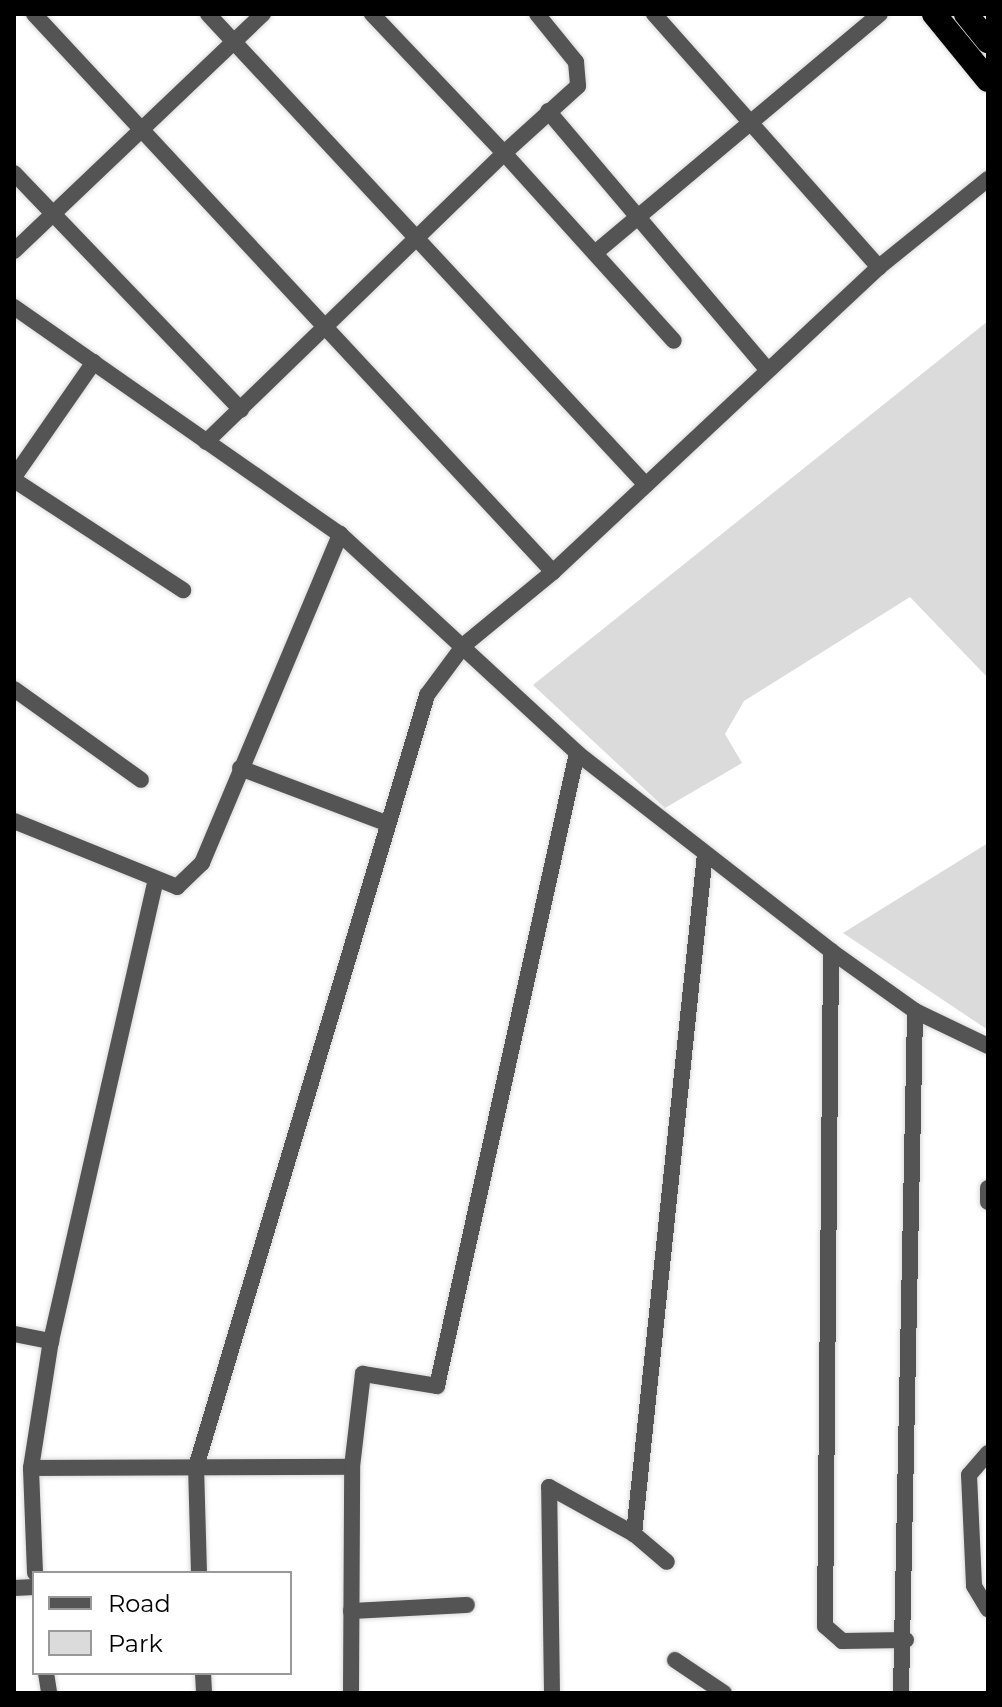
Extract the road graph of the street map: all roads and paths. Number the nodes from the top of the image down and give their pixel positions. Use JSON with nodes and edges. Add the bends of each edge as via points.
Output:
{"nodes":[{"id":1,"x":34,"y":14,"type":"edge"},
{"id":2,"x":208,"y":14,"type":"edge"},
{"id":3,"x":263,"y":14,"type":"edge"},
{"id":4,"x":372,"y":14,"type":"edge"},
{"id":5,"x":537,"y":14,"type":"edge"},
{"id":6,"x":654,"y":14,"type":"edge"},
{"id":7,"x":880,"y":14,"type":"edge"},
{"id":8,"x":934,"y":14,"type":"edge"},
{"id":9,"x":966,"y":14,"type":"edge"},
{"id":10,"x":233,"y":41,"type":"junction"},
{"id":11,"x":988,"y":41,"type":"edge"},
{"id":12,"x":988,"y":80,"type":"edge"},
{"id":13,"x":548,"y":111,"type":"junction"},
{"id":14,"x":751,"y":123,"type":"junction"},
{"id":15,"x":142,"y":128,"type":"junction"},
{"id":16,"x":504,"y":153,"type":"junction"},
{"id":17,"x":14,"y":173,"type":"edge"},
{"id":18,"x":988,"y":179,"type":"edge"},
{"id":19,"x":50,"y":211,"type":"junction"},
{"id":20,"x":641,"y":215,"type":"junction"},
{"id":21,"x":416,"y":236,"type":"junction"},
{"id":22,"x":14,"y":251,"type":"edge"},
{"id":23,"x":595,"y":253,"type":"junction"},
{"id":24,"x":879,"y":267,"type":"junction"},
{"id":25,"x":14,"y":307,"type":"edge"},
{"id":26,"x":324,"y":326,"type":"junction"},
{"id":27,"x":674,"y":341,"type":"dead end"},
{"id":28,"x":94,"y":362,"type":"junction"},
{"id":29,"x":766,"y":368,"type":"junction"},
{"id":30,"x":241,"y":410,"type":"junction"},
{"id":31,"x":206,"y":442,"type":"junction"},
{"id":32,"x":14,"y":478,"type":"edge"},
{"id":33,"x":646,"y":485,"type":"junction"},
{"id":34,"x":340,"y":534,"type":"junction"},
{"id":35,"x":553,"y":572,"type":"junction"},
{"id":36,"x":183,"y":590,"type":"dead end"},
{"id":37,"x":464,"y":645,"type":"junction"},
{"id":38,"x":14,"y":689,"type":"edge"},
{"id":39,"x":577,"y":753,"type":"junction"},
{"id":40,"x":240,"y":768,"type":"junction"},
{"id":41,"x":141,"y":780,"type":"dead end"},
{"id":42,"x":14,"y":821,"type":"edge"},
{"id":43,"x":388,"y":824,"type":"junction"},
{"id":44,"x":705,"y":854,"type":"junction"},
{"id":45,"x":155,"y":883,"type":"junction"},
{"id":46,"x":831,"y":951,"type":"junction"},
{"id":47,"x":915,"y":1011,"type":"junction"},
{"id":48,"x":988,"y":1046,"type":"edge"},
{"id":49,"x":988,"y":1188,"type":"edge"},
{"id":50,"x":988,"y":1202,"type":"edge"},
{"id":51,"x":14,"y":1334,"type":"edge"},
{"id":52,"x":51,"y":1341,"type":"junction"},
{"id":53,"x":988,"y":1453,"type":"edge"},
{"id":54,"x":196,"y":1467,"type":"junction"},
{"id":55,"x":352,"y":1467,"type":"junction"},
{"id":56,"x":31,"y":1468,"type":"junction"},
{"id":57,"x":634,"y":1534,"type":"junction"},
{"id":58,"x":667,"y":1562,"type":"dead end"},
{"id":59,"x":35,"y":1571,"type":"edge"},
{"id":60,"x":199,"y":1571,"type":"edge"},
{"id":61,"x":467,"y":1605,"type":"dead end"},
{"id":62,"x":988,"y":1609,"type":"edge"},
{"id":63,"x":351,"y":1611,"type":"junction"},
{"id":64,"x":906,"y":1640,"type":"junction"},
{"id":65,"x":675,"y":1660,"type":"dead end"},
{"id":66,"x":351,"y":1693,"type":"edge"},
{"id":67,"x":552,"y":1693,"type":"edge"},
{"id":68,"x":724,"y":1693,"type":"edge"},
{"id":69,"x":901,"y":1693,"type":"edge"}],
"edges":[{"from":1,"to":15,"type":"street"},
{"from":2,"to":10,"type":"street"},
{"from":3,"to":10,"type":"street"},
{"from":4,"to":16,"type":"street"},
{"from":5,"to":13,"type":"street","via":[[579,71],[578,86]]},
{"from":6,"to":14,"type":"street"},
{"from":7,"to":14,"type":"street"},
{"from":8,"to":12,"type":"highway"},
{"from":9,"to":11,"type":"highway"},
{"from":10,"to":15,"type":"street"},
{"from":10,"to":21,"type":"street"},
{"from":13,"to":16,"type":"street"},
{"from":13,"to":20,"type":"street"},
{"from":14,"to":20,"type":"street"},
{"from":14,"to":24,"type":"street"},
{"from":15,"to":19,"type":"street"},
{"from":15,"to":26,"type":"street"},
{"from":16,"to":21,"type":"street"},
{"from":16,"to":23,"type":"street"},
{"from":17,"to":19,"type":"street"},
{"from":18,"to":24,"type":"street"},
{"from":19,"to":22,"type":"street"},
{"from":19,"to":30,"type":"street"},
{"from":20,"to":23,"type":"street"},
{"from":20,"to":29,"type":"street"},
{"from":21,"to":26,"type":"street"},
{"from":21,"to":33,"type":"street"},
{"from":23,"to":27,"type":"street"},
{"from":24,"to":29,"type":"street"},
{"from":25,"to":28,"type":"street"},
{"from":26,"to":30,"type":"street"},
{"from":26,"to":35,"type":"street"},
{"from":28,"to":31,"type":"street"},
{"from":28,"to":32,"type":"street"},
{"from":29,"to":33,"type":"street"},
{"from":30,"to":31,"type":"street"},
{"from":31,"to":34,"type":"street"},
{"from":32,"to":36,"type":"street"},
{"from":33,"to":35,"type":"street"},
{"from":34,"to":37,"type":"street"},
{"from":34,"to":40,"type":"street"},
{"from":35,"to":37,"type":"street"},
{"from":37,"to":39,"type":"street"},
{"from":37,"to":43,"type":"street","via":[[427,695]]},
{"from":38,"to":41,"type":"street"},
{"from":39,"to":44,"type":"street"},
{"from":39,"to":55,"type":"street","via":[[437,1386],[363,1374]]},
{"from":40,"to":43,"type":"street"},
{"from":40,"to":45,"type":"street","via":[[202,863],[177,887]]},
{"from":42,"to":45,"type":"street"},
{"from":43,"to":54,"type":"street"},
{"from":44,"to":46,"type":"street"},
{"from":44,"to":57,"type":"street"},
{"from":45,"to":52,"type":"street"},
{"from":46,"to":47,"type":"street"},
{"from":46,"to":64,"type":"street","via":[[825,1626],[842,1641]]},
{"from":47,"to":48,"type":"street"},
{"from":47,"to":64,"type":"street"},
{"from":49,"to":50,"type":"street"},
{"from":51,"to":52,"type":"street"},
{"from":52,"to":56,"type":"street"},
{"from":53,"to":62,"type":"street","via":[[969,1475],[974,1586]]},
{"from":54,"to":55,"type":"street"},
{"from":54,"to":56,"type":"street"},
{"from":54,"to":60,"type":"street"},
{"from":55,"to":63,"type":"street"},
{"from":56,"to":59,"type":"street"},
{"from":57,"to":58,"type":"street"},
{"from":57,"to":67,"type":"street","via":[[549,1487]]},
{"from":61,"to":63,"type":"street"},
{"from":63,"to":66,"type":"street"},
{"from":64,"to":69,"type":"street"},
{"from":65,"to":68,"type":"street"}]}
